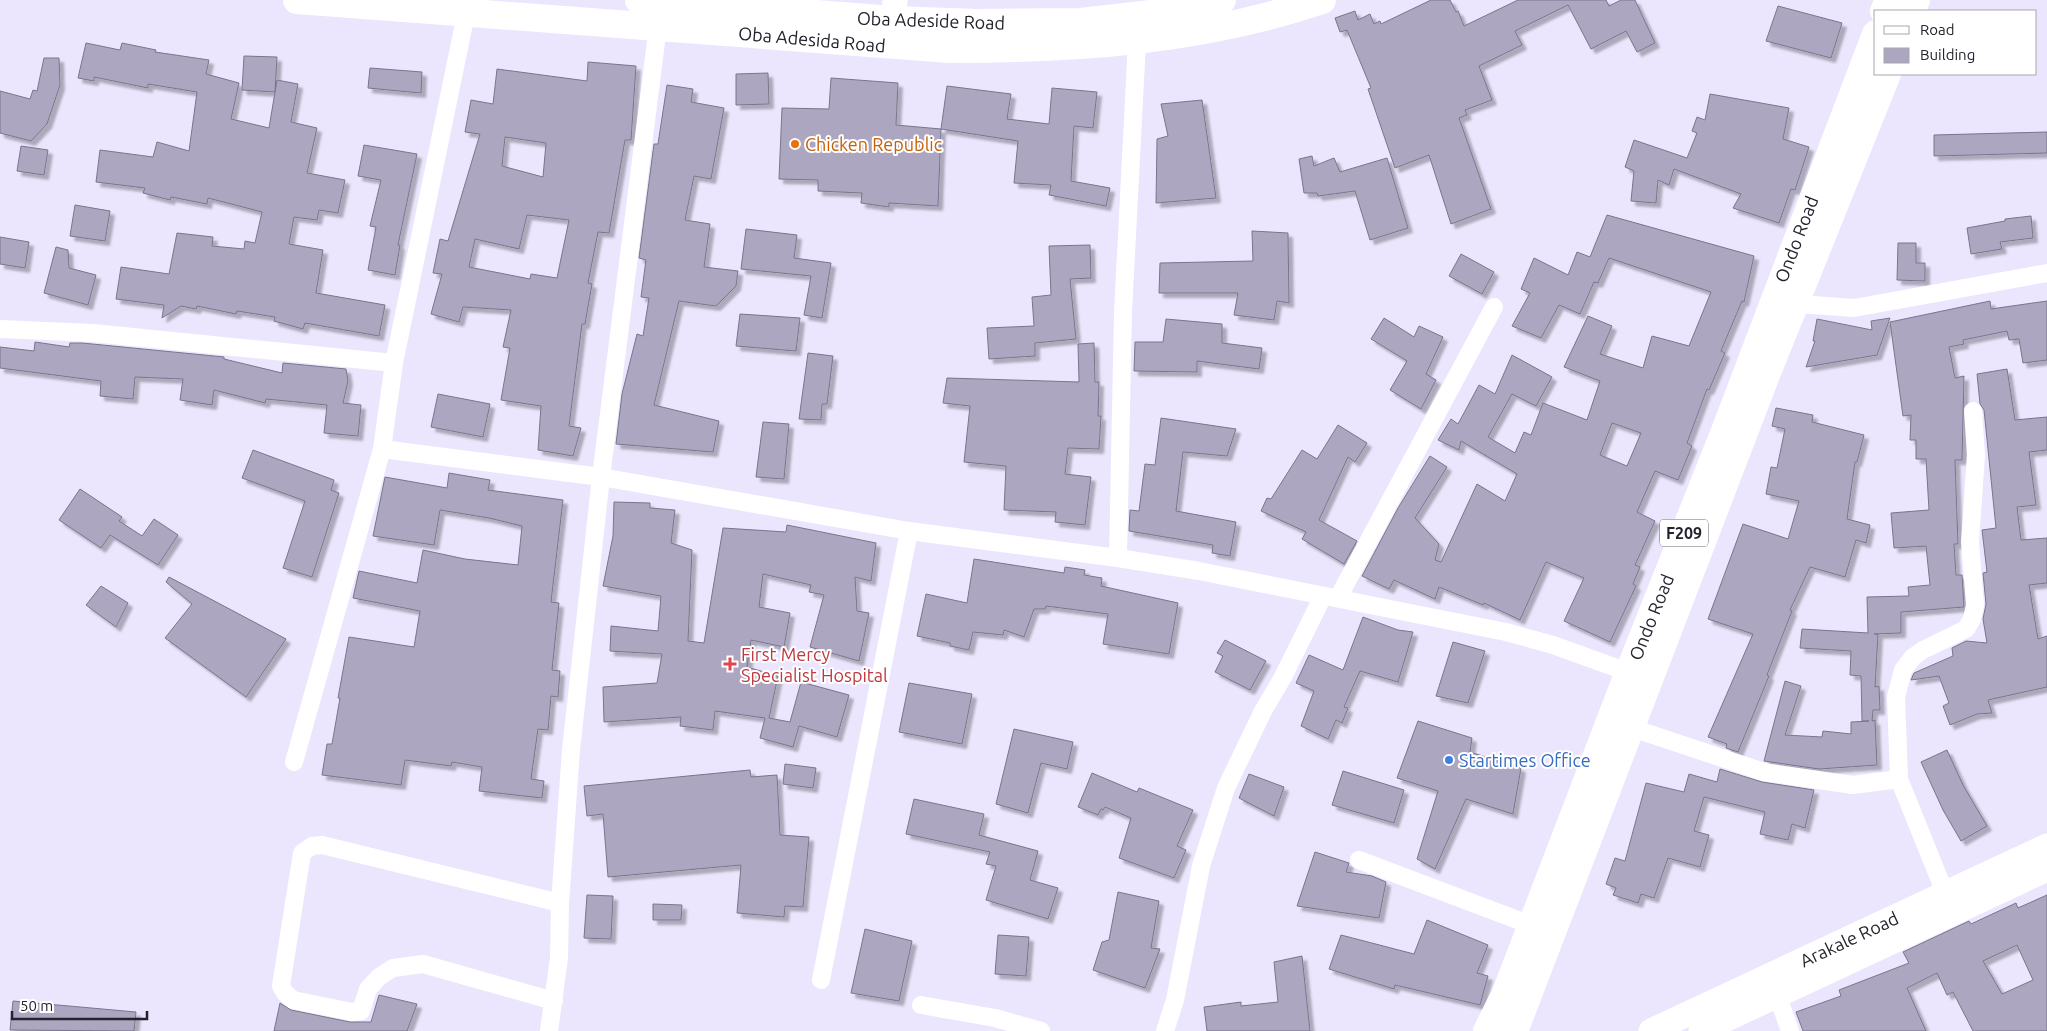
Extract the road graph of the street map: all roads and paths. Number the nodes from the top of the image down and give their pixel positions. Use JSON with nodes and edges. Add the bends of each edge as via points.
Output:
{"nodes":[{"id":1,"x":297,"y":0,"type":"edge"},
{"id":2,"x":1222,"y":0,"type":"edge"},
{"id":3,"x":1322,"y":0,"type":"edge"},
{"id":4,"x":653,"y":10,"type":"edge"},
{"id":5,"x":466,"y":14,"type":"junction"},
{"id":6,"x":893,"y":22,"type":"edge"},
{"id":7,"x":1874,"y":40,"type":"edge"},
{"id":8,"x":1137,"y":42,"type":"junction"},
{"id":9,"x":1887,"y":75,"type":"edge"},
{"id":10,"x":2047,"y":273,"type":"edge"},
{"id":11,"x":1784,"y":303,"type":"junction"},
{"id":12,"x":1494,"y":307,"type":"dead end"},
{"id":13,"x":0,"y":329,"type":"edge"},
{"id":14,"x":394,"y":363,"type":"junction"},
{"id":15,"x":1973,"y":411,"type":"dead end"},
{"id":16,"x":382,"y":449,"type":"junction"},
{"id":17,"x":602,"y":477,"type":"junction"},
{"id":18,"x":909,"y":531,"type":"junction"},
{"id":19,"x":1118,"y":558,"type":"junction"},
{"id":20,"x":1330,"y":597,"type":"junction"},
{"id":21,"x":1639,"y":676,"type":"junction"},
{"id":22,"x":1632,"y":728,"type":"junction"},
{"id":23,"x":294,"y":762,"type":"dead end"},
{"id":24,"x":1899,"y":779,"type":"junction"},
{"id":25,"x":2047,"y":846,"type":"edge"},
{"id":26,"x":1359,"y":860,"type":"dead end"},
{"id":27,"x":2047,"y":869,"type":"edge"},
{"id":28,"x":1945,"y":893,"type":"junction"},
{"id":29,"x":560,"y":903,"type":"junction"},
{"id":30,"x":1531,"y":925,"type":"junction"},
{"id":31,"x":821,"y":980,"type":"dead end"},
{"id":32,"x":1778,"y":997,"type":"junction"},
{"id":33,"x":554,"y":1001,"type":"junction"},
{"id":34,"x":922,"y":1006,"type":"dead end"},
{"id":35,"x":1517,"y":1029,"type":"edge"},
{"id":36,"x":549,"y":1031,"type":"edge"},
{"id":37,"x":1041,"y":1031,"type":"edge"},
{"id":38,"x":1166,"y":1031,"type":"edge"},
{"id":39,"x":1487,"y":1031,"type":"edge"},
{"id":40,"x":1651,"y":1031,"type":"edge"},
{"id":41,"x":1701,"y":1031,"type":"edge"},
{"id":42,"x":1790,"y":1031,"type":"edge"}],
"edges":[{"from":1,"to":5,"type":"main road","name":"Oba Adesida Road"},
{"from":2,"to":6,"type":"main road","name":"Oba Adeside Road","via":[[1151,14],[1081,22]]},
{"from":3,"to":8,"type":"main road","name":"Oba Adesida Road","via":[[1233,25]]},
{"from":4,"to":5,"type":"main road","name":"Oba Adesida Road"},
{"from":4,"to":6,"type":"main road","name":"Oba Adesida Road"},
{"from":4,"to":17,"type":"street"},
{"from":5,"to":14,"type":"street"},
{"from":6,"to":8,"type":"main road","name":"Oba Adesida Road","via":[[1011,49]]},
{"from":7,"to":11,"type":"main road","name":"Ondo Road","number":"F209"},
{"from":8,"to":19,"type":"street","via":[[1123,312]]},
{"from":9,"to":11,"type":"main road","name":"Ondo Road","number":"F209"},
{"from":10,"to":11,"type":"street","via":[[1854,308]]},
{"from":11,"to":21,"type":"main road","name":"Ondo Road","number":"F209","via":[[1725,431]]},
{"from":12,"to":20,"type":"street"},
{"from":13,"to":14,"type":"street","via":[[93,333]]},
{"from":14,"to":16,"type":"street"},
{"from":15,"to":24,"type":"street","via":[[1976,462],[1970,542],[1975,605],[1972,620],[1966,629],[1923,650],[1903,670],[1896,697]]},
{"from":16,"to":17,"type":"street"},
{"from":16,"to":23,"type":"street"},
{"from":17,"to":18,"type":"street"},
{"from":17,"to":29,"type":"street","via":[[571,750]]},
{"from":18,"to":19,"type":"street"},
{"from":18,"to":31,"type":"street"},
{"from":19,"to":20,"type":"street"},
{"from":20,"to":21,"type":"street","via":[[1506,632]]},
{"from":20,"to":38,"type":"street","via":[[1263,711],[1226,788],[1201,866]]},
{"from":21,"to":22,"type":"main road","name":"Ondo Road","number":"F209"},
{"from":21,"to":30,"type":"main road","name":"Ondo Road","number":"F209"},
{"from":22,"to":24,"type":"street","via":[[1764,772],[1853,785]]},
{"from":22,"to":35,"type":"main road","name":"Ondo Road","number":"F209"},
{"from":24,"to":28,"type":"street"},
{"from":25,"to":28,"type":"main road","name":"Arakale Road"},
{"from":26,"to":30,"type":"street"},
{"from":27,"to":32,"type":"main road","name":"Arakale Road"},
{"from":28,"to":40,"type":"main road","name":"Arakale Road"},
{"from":29,"to":33,"type":"street"},
{"from":29,"to":33,"type":"street","via":[[322,845],[312,846],[302,853],[281,986],[293,1000],[361,1011],[368,989],[379,977],[393,968],[423,964]]},
{"from":30,"to":39,"type":"main road","name":"Ondo Road","number":"F209","via":[[1505,995]]},
{"from":32,"to":41,"type":"main road","name":"Arakale Road"},
{"from":32,"to":42,"type":"street"},
{"from":33,"to":36,"type":"street"},
{"from":34,"to":37,"type":"street","via":[[995,1018]]}]}
